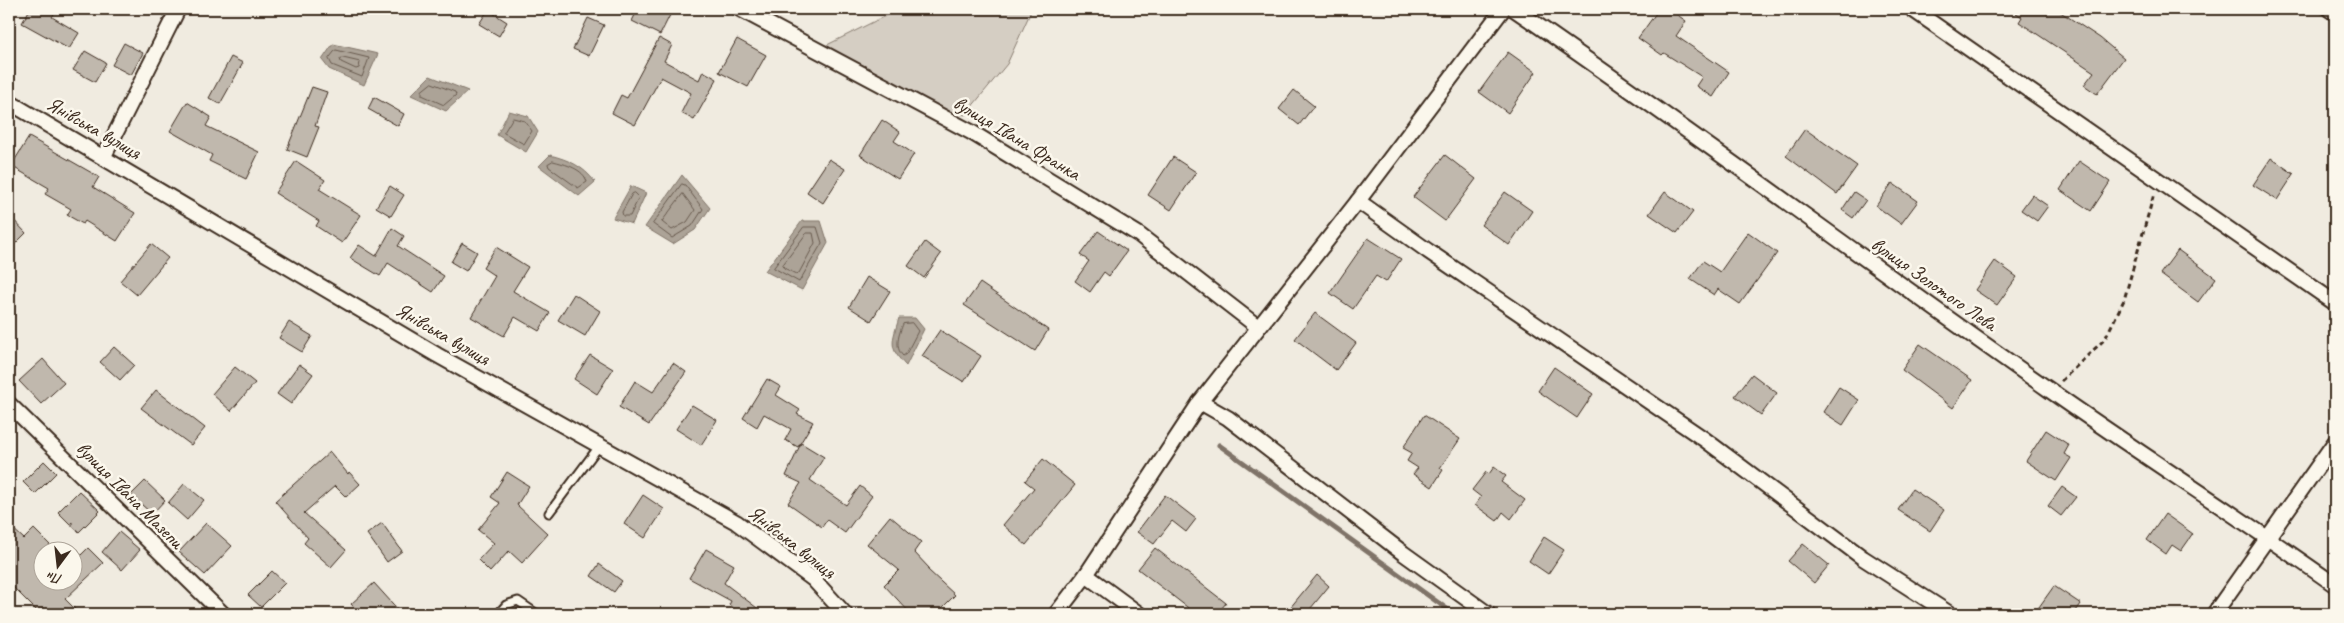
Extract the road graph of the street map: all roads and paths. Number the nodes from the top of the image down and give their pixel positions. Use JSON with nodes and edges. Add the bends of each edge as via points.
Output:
{"nodes":[{"id":1,"x":178,"y":9,"type":"edge"},
{"id":2,"x":740,"y":9,"type":"edge"},
{"id":3,"x":1503,"y":9,"type":"edge"},
{"id":4,"x":1514,"y":9,"type":"edge"},
{"id":5,"x":1912,"y":9,"type":"edge"},
{"id":6,"x":2329,"y":9,"type":"edge"},
{"id":7,"x":2335,"y":13,"type":"edge"},
{"id":8,"x":9,"y":102,"type":"edge"},
{"id":9,"x":104,"y":156,"type":"junction"},
{"id":10,"x":2158,"y":179,"type":"junction"},
{"id":11,"x":1358,"y":201,"type":"junction"},
{"id":12,"x":2335,"y":303,"type":"edge"},
{"id":13,"x":1258,"y":327,"type":"junction"},
{"id":14,"x":2050,"y":391,"type":"junction"},
{"id":15,"x":1200,"y":402,"type":"junction"},
{"id":16,"x":9,"y":404,"type":"edge"},
{"id":17,"x":2335,"y":442,"type":"edge"},
{"id":18,"x":600,"y":445,"type":"junction"},
{"id":19,"x":549,"y":513,"type":"dead end"},
{"id":20,"x":2269,"y":538,"type":"junction"},
{"id":21,"x":1086,"y":575,"type":"junction"},
{"id":22,"x":2335,"y":585,"type":"edge"},
{"id":23,"x":223,"y":614,"type":"edge"},
{"id":24,"x":498,"y":614,"type":"edge"},
{"id":25,"x":537,"y":614,"type":"edge"},
{"id":26,"x":845,"y":614,"type":"edge"},
{"id":27,"x":1056,"y":614,"type":"edge"},
{"id":28,"x":1139,"y":614,"type":"edge"},
{"id":29,"x":1488,"y":614,"type":"edge"},
{"id":30,"x":1950,"y":614,"type":"edge"},
{"id":31,"x":2214,"y":614,"type":"edge"}],
"edges":[{"from":1,"to":9,"type":"street"},
{"from":2,"to":13,"type":"street","name":"вулиця Івана Франка","via":[[971,132],[1138,234]]},
{"from":3,"to":11,"type":"street"},
{"from":4,"to":14,"type":"street","name":"вулиця Золотого Лева"},
{"from":5,"to":10,"type":"street"},
{"from":6,"to":7,"type":"street"},
{"from":8,"to":9,"type":"street","name":"Янівська вулиця"},
{"from":9,"to":18,"type":"street","name":"Янівська вулиця","via":[[437,354]]},
{"from":10,"to":12,"type":"street"},
{"from":10,"to":14,"type":"path","via":[[2124,300],[2105,339]]},
{"from":11,"to":13,"type":"street"},
{"from":11,"to":30,"type":"street","via":[[1704,439],[1863,558]]},
{"from":13,"to":15,"type":"street"},
{"from":14,"to":20,"type":"street","name":"вулиця Золотого Лева"},
{"from":15,"to":21,"type":"street"},
{"from":15,"to":29,"type":"street","via":[[1228,418]]},
{"from":16,"to":23,"type":"street","name":"вулиця Івана Мазепи"},
{"from":17,"to":20,"type":"street"},
{"from":18,"to":19,"type":"lane"},
{"from":18,"to":26,"type":"street","name":"Янівська вулиця","via":[[736,522],[813,579]]},
{"from":20,"to":22,"type":"street","name":"вулиця Золотого Лева"},
{"from":20,"to":31,"type":"street"},
{"from":21,"to":27,"type":"street"},
{"from":21,"to":28,"type":"street"},
{"from":24,"to":25,"type":"lane","via":[[506,605],[518,601]]}]}
